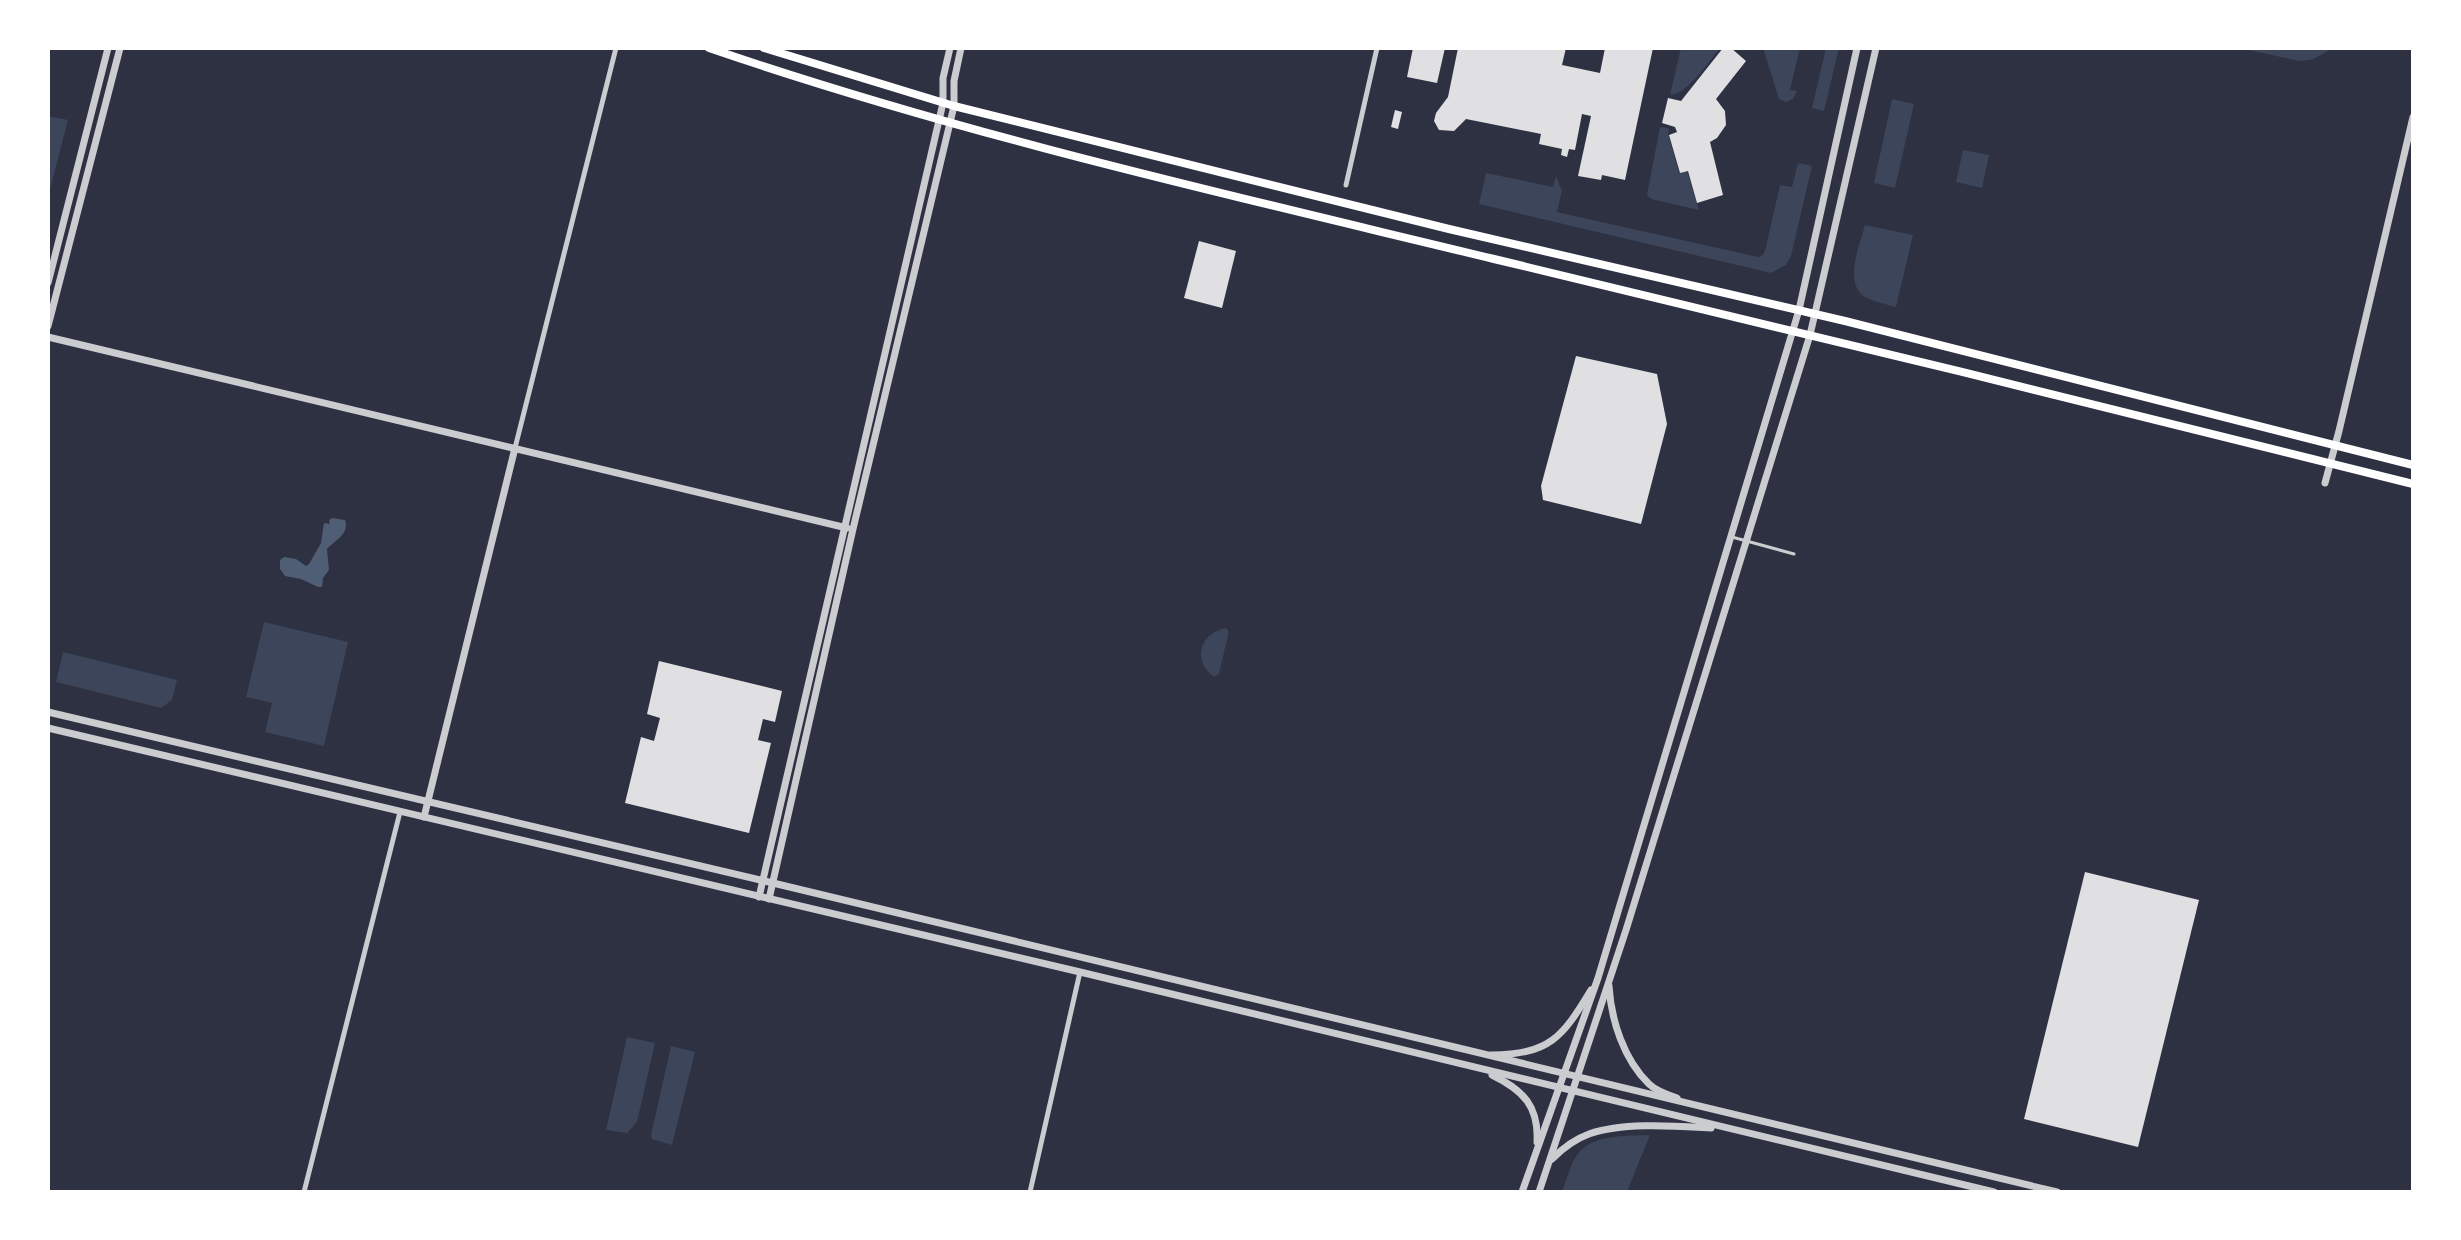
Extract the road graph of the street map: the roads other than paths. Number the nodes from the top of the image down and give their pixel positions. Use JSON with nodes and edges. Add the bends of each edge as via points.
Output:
{"nodes":[{"id":1,"x":108,"y":48,"type":"edge"},
{"id":2,"x":120,"y":48,"type":"edge"},
{"id":3,"x":616,"y":48,"type":"edge"},
{"id":4,"x":709,"y":48,"type":"edge"},
{"id":5,"x":764,"y":48,"type":"edge"},
{"id":6,"x":950,"y":48,"type":"edge"},
{"id":7,"x":961,"y":48,"type":"edge"},
{"id":8,"x":1377,"y":48,"type":"edge"},
{"id":9,"x":1857,"y":48,"type":"edge"},
{"id":10,"x":1876,"y":48,"type":"edge"},
{"id":11,"x":943,"y":103,"type":"junction"},
{"id":12,"x":954,"y":106,"type":"junction"},
{"id":13,"x":2413,"y":117,"type":"edge"},
{"id":14,"x":939,"y":121,"type":"junction"},
{"id":15,"x":950,"y":124,"type":"junction"},
{"id":16,"x":1346,"y":185,"type":"dead end"},
{"id":17,"x":48,"y":283,"type":"edge"},
{"id":18,"x":1799,"y":310,"type":"junction"},
{"id":19,"x":1816,"y":314,"type":"junction"},
{"id":20,"x":48,"y":326,"type":"edge"},
{"id":21,"x":1792,"y":330,"type":"junction"},
{"id":22,"x":1810,"y":335,"type":"junction"},
{"id":23,"x":48,"y":337,"type":"edge"},
{"id":24,"x":2336,"y":445,"type":"junction"},
{"id":25,"x":515,"y":448,"type":"junction"},
{"id":26,"x":2331,"y":463,"type":"junction"},
{"id":27,"x":2413,"y":465,"type":"edge"},
{"id":28,"x":2325,"y":483,"type":"dead end"},
{"id":29,"x":2413,"y":484,"type":"edge"},
{"id":30,"x":849,"y":528,"type":"junction"},
{"id":31,"x":1730,"y":537,"type":"junction"},
{"id":32,"x":1746,"y":541,"type":"junction"},
{"id":33,"x":1794,"y":554,"type":"dead end"},
{"id":34,"x":48,"y":712,"type":"edge"},
{"id":35,"x":48,"y":728,"type":"edge"},
{"id":36,"x":428,"y":802,"type":"junction"},
{"id":37,"x":400,"y":812,"type":"junction"},
{"id":38,"x":424,"y":817,"type":"junction"},
{"id":39,"x":762,"y":881,"type":"junction"},
{"id":40,"x":773,"y":883,"type":"junction"},
{"id":41,"x":759,"y":897,"type":"junction"},
{"id":42,"x":769,"y":899,"type":"junction"},
{"id":43,"x":1080,"y":972,"type":"junction"},
{"id":44,"x":1598,"y":978,"type":"junction"},
{"id":45,"x":1609,"y":980,"type":"junction"},
{"id":46,"x":1481,"y":1055,"type":"junction"},
{"id":47,"x":1476,"y":1068,"type":"junction"},
{"id":48,"x":1564,"y":1075,"type":"junction"},
{"id":49,"x":1578,"y":1078,"type":"junction"},
{"id":50,"x":1560,"y":1087,"type":"junction"},
{"id":51,"x":1573,"y":1091,"type":"junction"},
{"id":52,"x":1729,"y":1114,"type":"junction"},
{"id":53,"x":1727,"y":1128,"type":"junction"},
{"id":54,"x":1537,"y":1151,"type":"junction"},
{"id":55,"x":1550,"y":1161,"type":"junction"},
{"id":56,"x":304,"y":1192,"type":"edge"},
{"id":57,"x":1030,"y":1192,"type":"edge"},
{"id":58,"x":1522,"y":1192,"type":"edge"},
{"id":59,"x":1539,"y":1192,"type":"edge"},
{"id":60,"x":1994,"y":1192,"type":"edge"},
{"id":61,"x":2057,"y":1192,"type":"edge"}],
"edges":[{"from":1,"to":17,"type":"street"},
{"from":2,"to":20,"type":"street"},
{"from":3,"to":25,"type":"street"},
{"from":4,"to":14,"type":"main road"},
{"from":5,"to":11,"type":"main road"},
{"from":6,"to":11,"type":"street"},
{"from":7,"to":12,"type":"street"},
{"from":8,"to":16,"type":"street"},
{"from":9,"to":18,"type":"street"},
{"from":10,"to":19,"type":"street"},
{"from":11,"to":12,"type":"main road"},
{"from":11,"to":14,"type":"street"},
{"from":12,"to":15,"type":"street"},
{"from":12,"to":18,"type":"main road"},
{"from":13,"to":24,"type":"street"},
{"from":14,"to":15,"type":"main road"},
{"from":14,"to":30,"type":"street"},
{"from":15,"to":21,"type":"main road"},
{"from":15,"to":30,"type":"street"},
{"from":18,"to":19,"type":"main road"},
{"from":18,"to":21,"type":"street"},
{"from":19,"to":22,"type":"street"},
{"from":19,"to":24,"type":"main road"},
{"from":21,"to":22,"type":"main road"},
{"from":21,"to":31,"type":"street"},
{"from":22,"to":26,"type":"main road"},
{"from":22,"to":32,"type":"street"},
{"from":23,"to":25,"type":"street"},
{"from":24,"to":26,"type":"street"},
{"from":24,"to":27,"type":"main road"},
{"from":25,"to":30,"type":"street"},
{"from":25,"to":36,"type":"street"},
{"from":26,"to":28,"type":"street"},
{"from":26,"to":29,"type":"main road"},
{"from":30,"to":39,"type":"street"},
{"from":30,"to":40,"type":"street"},
{"from":31,"to":32,"type":"lane"},
{"from":31,"to":44,"type":"street"},
{"from":32,"to":33,"type":"lane"},
{"from":32,"to":45,"type":"street"},
{"from":34,"to":36,"type":"street"},
{"from":35,"to":37,"type":"street"},
{"from":36,"to":38,"type":"street"},
{"from":36,"to":39,"type":"street"},
{"from":37,"to":38,"type":"street"},
{"from":37,"to":56,"type":"street"},
{"from":38,"to":41,"type":"street"},
{"from":39,"to":40,"type":"street"},
{"from":39,"to":41,"type":"street"},
{"from":40,"to":42,"type":"street"},
{"from":40,"to":46,"type":"street"},
{"from":41,"to":42,"type":"street"},
{"from":42,"to":43,"type":"street"},
{"from":43,"to":47,"type":"street"},
{"from":43,"to":57,"type":"street"},
{"from":44,"to":46,"type":"street","via":[[1570,1024],[1547,1044],[1525,1053]]},
{"from":44,"to":48,"type":"street"},
{"from":45,"to":49,"type":"street"},
{"from":45,"to":52,"type":"street","via":[[1610,1006],[1621,1040],[1650,1086]]},
{"from":46,"to":48,"type":"street"},
{"from":47,"to":50,"type":"street"},
{"from":47,"to":54,"type":"street","via":[[1526,1097],[1538,1124]]},
{"from":48,"to":49,"type":"street"},
{"from":48,"to":50,"type":"street"},
{"from":49,"to":51,"type":"street"},
{"from":49,"to":52,"type":"street"},
{"from":50,"to":51,"type":"street"},
{"from":50,"to":54,"type":"street"},
{"from":51,"to":53,"type":"street"},
{"from":51,"to":55,"type":"street"},
{"from":52,"to":61,"type":"street"},
{"from":53,"to":55,"type":"street","via":[[1612,1130],[1580,1139]]},
{"from":53,"to":60,"type":"street"},
{"from":54,"to":58,"type":"street"},
{"from":55,"to":59,"type":"street"}]}
